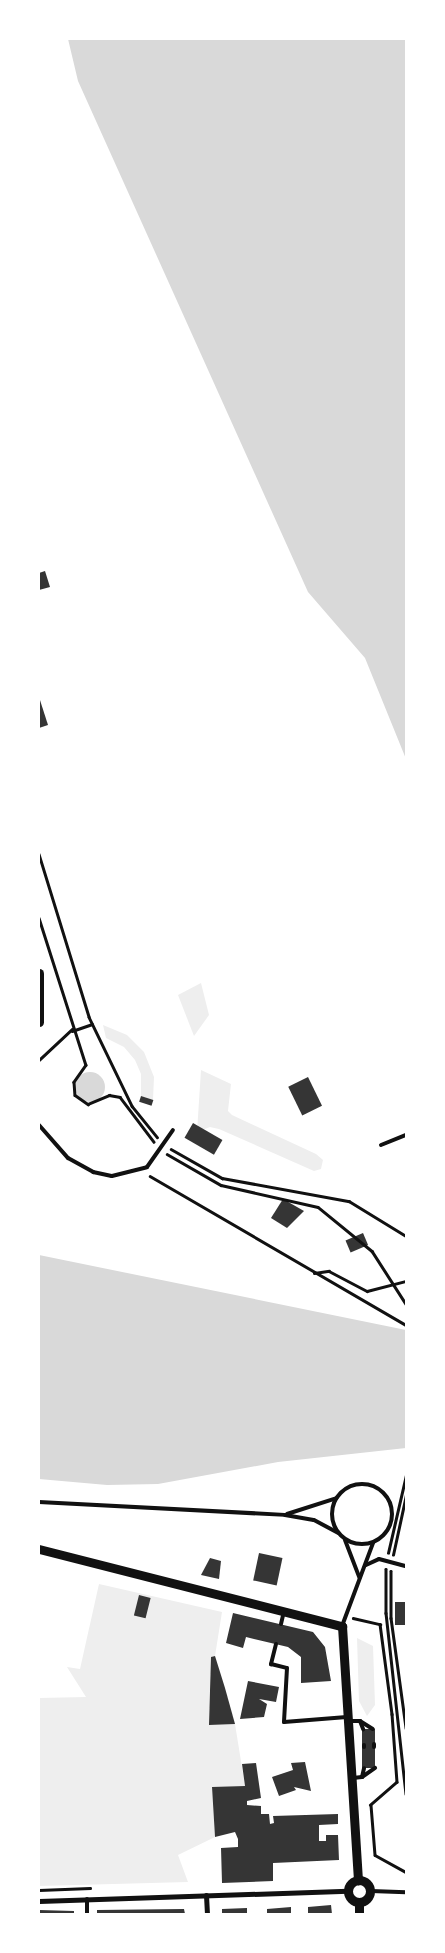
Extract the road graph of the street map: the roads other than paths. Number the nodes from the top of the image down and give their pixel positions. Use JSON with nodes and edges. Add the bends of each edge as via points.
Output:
{"nodes":[{"id":1,"x":39,"y":976,"type":"edge"},
{"id":2,"x":39,"y":1022,"type":"edge"},
{"id":3,"x":39,"y":1125,"type":"edge"},
{"id":4,"x":173,"y":1130,"type":"dead end"},
{"id":5,"x":406,"y":1135,"type":"edge"},
{"id":6,"x":381,"y":1145,"type":"dead end"},
{"id":7,"x":336,"y":1498,"type":"junction"},
{"id":8,"x":39,"y":1502,"type":"edge"},
{"id":9,"x":285,"y":1515,"type":"junction"},
{"id":10,"x":338,"y":1533,"type":"junction"},
{"id":11,"x":344,"y":1538,"type":"junction"},
{"id":12,"x":373,"y":1543,"type":"junction"},
{"id":13,"x":39,"y":1549,"type":"edge"},
{"id":14,"x":406,"y":1566,"type":"edge"},
{"id":15,"x":364,"y":1567,"type":"junction"},
{"id":16,"x":359,"y":1577,"type":"junction"},
{"id":17,"x":284,"y":1611,"type":"junction"},
{"id":18,"x":281,"y":1624,"type":"dead end"},
{"id":19,"x":342,"y":1626,"type":"junction"},
{"id":20,"x":276,"y":1644,"type":"dead end"},
{"id":21,"x":349,"y":1719,"type":"junction"},
{"id":22,"x":360,"y":1721,"type":"junction"},
{"id":23,"x":364,"y":1729,"type":"dead end"},
{"id":24,"x":373,"y":1729,"type":"dead end"},
{"id":25,"x":364,"y":1768,"type":"dead end"},
{"id":26,"x":375,"y":1768,"type":"dead end"},
{"id":27,"x":358,"y":1777,"type":"junction"},
{"id":28,"x":358,"y":1880,"type":"junction"},
{"id":29,"x":348,"y":1891,"type":"junction"},
{"id":30,"x":371,"y":1891,"type":"junction"},
{"id":31,"x":406,"y":1892,"type":"edge"},
{"id":32,"x":206,"y":1895,"type":"junction"},
{"id":33,"x":87,"y":1899,"type":"junction"},
{"id":34,"x":39,"y":1901,"type":"edge"},
{"id":35,"x":359,"y":1903,"type":"junction"},
{"id":36,"x":87,"y":1914,"type":"edge"},
{"id":37,"x":207,"y":1914,"type":"edge"},
{"id":38,"x":359,"y":1914,"type":"edge"}],
"edges":[{"from":1,"to":2,"type":"street"},
{"from":3,"to":4,"type":"lane","via":[[68,1158],[93,1172],[130,1175],[156,1159]]},
{"from":5,"to":6,"type":"lane"},
{"from":7,"to":9,"type":"lane"},
{"from":7,"to":10,"type":"lane","via":[[332,1516]]},
{"from":7,"to":12,"type":"lane","via":[[361,1484],[387,1497],[391,1525]]},
{"from":8,"to":9,"type":"lane"},
{"from":9,"to":10,"type":"lane","via":[[314,1520]]},
{"from":10,"to":11,"type":"lane"},
{"from":11,"to":12,"type":"lane","via":[[358,1544]]},
{"from":11,"to":16,"type":"lane"},
{"from":12,"to":15,"type":"lane"},
{"from":13,"to":17,"type":"street"},
{"from":14,"to":15,"type":"lane","via":[[379,1559]]},
{"from":15,"to":16,"type":"lane"},
{"from":16,"to":19,"type":"lane"},
{"from":17,"to":18,"type":"lane"},
{"from":17,"to":19,"type":"street"},
{"from":19,"to":21,"type":"street"},
{"from":20,"to":21,"type":"lane","via":[[271,1664],[287,1668],[284,1722]]},
{"from":21,"to":22,"type":"lane"},
{"from":21,"to":27,"type":"street"},
{"from":22,"to":23,"type":"lane"},
{"from":22,"to":24,"type":"lane"},
{"from":25,"to":27,"type":"lane"},
{"from":26,"to":27,"type":"lane"},
{"from":27,"to":28,"type":"street"},
{"from":28,"to":29,"type":"street"},
{"from":28,"to":30,"type":"street","via":[[368,1884]]},
{"from":29,"to":32,"type":"street"},
{"from":29,"to":35,"type":"street"},
{"from":30,"to":31,"type":"lane"},
{"from":30,"to":35,"type":"street","via":[[369,1898]]},
{"from":32,"to":33,"type":"street"},
{"from":32,"to":37,"type":"street"},
{"from":33,"to":34,"type":"street"},
{"from":33,"to":36,"type":"lane"},
{"from":35,"to":38,"type":"street"}]}
